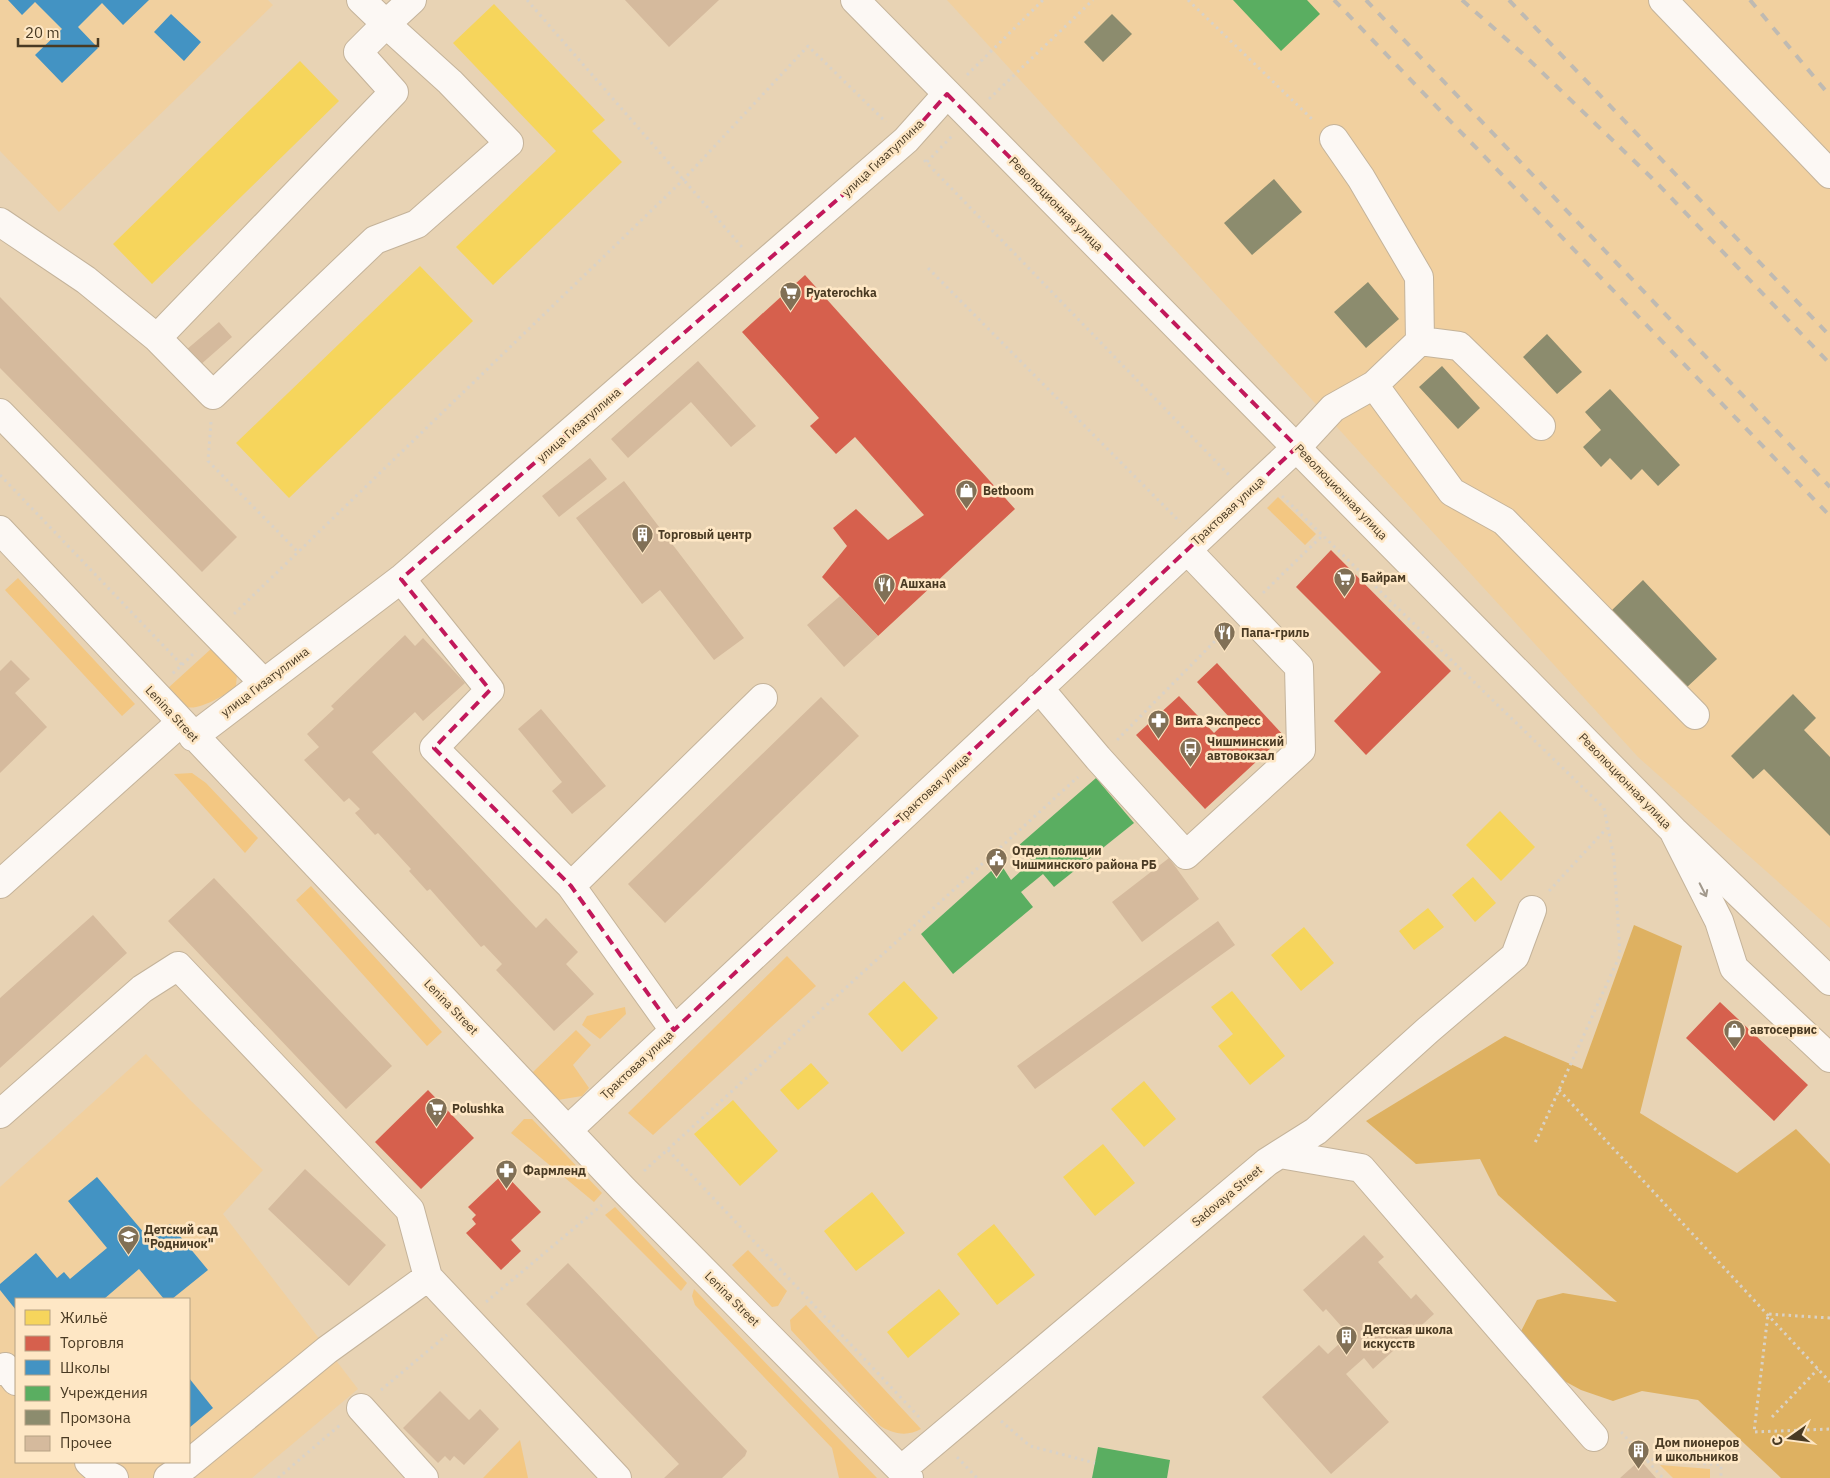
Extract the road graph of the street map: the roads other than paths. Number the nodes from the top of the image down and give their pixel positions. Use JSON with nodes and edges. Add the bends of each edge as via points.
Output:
{"nodes":[{"id":1,"x":361,"y":0,"type":"edge"},
{"id":2,"x":412,"y":0,"type":"edge"},
{"id":3,"x":855,"y":0,"type":"edge"},
{"id":4,"x":1663,"y":0,"type":"edge"},
{"id":5,"x":386,"y":24,"type":"junction"},
{"id":6,"x":947,"y":94,"type":"junction"},
{"id":7,"x":1334,"y":139,"type":"road end"},
{"id":8,"x":1830,"y":174,"type":"edge"},
{"id":9,"x":0,"y":222,"type":"edge"},
{"id":10,"x":156,"y":338,"type":"junction"},
{"id":11,"x":1420,"y":340,"type":"junction"},
{"id":12,"x":1374,"y":385,"type":"junction"},
{"id":13,"x":0,"y":413,"type":"edge"},
{"id":14,"x":1541,"y":426,"type":"dead end"},
{"id":15,"x":1297,"y":447,"type":"junction"},
{"id":16,"x":0,"y":530,"type":"edge"},
{"id":17,"x":1192,"y":545,"type":"junction"},
{"id":18,"x":401,"y":579,"type":"junction"},
{"id":19,"x":264,"y":683,"type":"junction"},
{"id":20,"x":1039,"y":688,"type":"junction"},
{"id":21,"x":762,"y":698,"type":"dead end"},
{"id":22,"x":1695,"y":715,"type":"dead end"},
{"id":23,"x":187,"y":730,"type":"junction"},
{"id":24,"x":1674,"y":831,"type":"junction"},
{"id":25,"x":0,"y":884,"type":"edge"},
{"id":26,"x":571,"y":886,"type":"junction"},
{"id":27,"x":1532,"y":910,"type":"road end"},
{"id":28,"x":1830,"y":981,"type":"edge"},
{"id":29,"x":674,"y":1030,"type":"junction"},
{"id":30,"x":1830,"y":1058,"type":"edge"},
{"id":31,"x":0,"y":1114,"type":"edge"},
{"id":32,"x":568,"y":1130,"type":"junction"},
{"id":33,"x":1280,"y":1154,"type":"junction"},
{"id":34,"x":428,"y":1278,"type":"junction"},
{"id":35,"x":0,"y":1371,"type":"edge"},
{"id":36,"x":15,"y":1380,"type":"edge"},
{"id":37,"x":361,"y":1408,"type":"road end"},
{"id":38,"x":1594,"y":1437,"type":"road end"},
{"id":39,"x":90,"y":1463,"type":"edge"},
{"id":40,"x":189,"y":1463,"type":"edge"},
{"id":41,"x":190,"y":1463,"type":"edge"},
{"id":42,"x":905,"y":1474,"type":"edge"},
{"id":43,"x":114,"y":1478,"type":"edge"},
{"id":44,"x":168,"y":1478,"type":"edge"},
{"id":45,"x":424,"y":1478,"type":"edge"},
{"id":46,"x":617,"y":1478,"type":"edge"}],
"edges":[{"from":1,"to":5,"type":"street"},
{"from":2,"to":5,"type":"street"},
{"from":3,"to":6,"type":"street","name":"Революционная улица"},
{"from":4,"to":8,"type":"street"},
{"from":5,"to":10,"type":"street","via":[[358,52],[394,92]]},
{"from":5,"to":10,"type":"street","via":[[450,82],[509,143],[417,224],[375,240],[213,395]]},
{"from":6,"to":15,"type":"street","name":"Революционная улица"},
{"from":6,"to":18,"type":"street","name":"улица Гизатуллина","via":[[906,140]]},
{"from":7,"to":11,"type":"street","via":[[1420,277]]},
{"from":9,"to":10,"type":"street","via":[[86,280]]},
{"from":11,"to":12,"type":"street","name":"Трактовая улица"},
{"from":11,"to":14,"type":"street","via":[[1459,346]]},
{"from":12,"to":15,"type":"street","name":"Трактовая улица","via":[[1333,408]]},
{"from":12,"to":22,"type":"street","via":[[1452,492],[1504,521]]},
{"from":13,"to":19,"type":"street"},
{"from":15,"to":17,"type":"street","name":"Трактовая улица"},
{"from":15,"to":24,"type":"street","name":"Революционная улица"},
{"from":16,"to":23,"type":"street","name":"Lenina Street"},
{"from":17,"to":20,"type":"street","name":"Трактовая улица"},
{"from":17,"to":20,"type":"street","via":[[1245,611],[1299,667],[1302,750],[1186,855]]},
{"from":18,"to":19,"type":"street","name":"улица Гизатуллина"},
{"from":18,"to":26,"type":"street","via":[[490,690],[434,748]]},
{"from":19,"to":23,"type":"street","name":"улица Гизатуллина"},
{"from":20,"to":29,"type":"street","name":"Трактовая улица"},
{"from":21,"to":26,"type":"street"},
{"from":23,"to":25,"type":"street","name":"улица Гизатуллина"},
{"from":23,"to":32,"type":"street","name":"Lenina Street"},
{"from":24,"to":28,"type":"street","name":"Революционная улица"},
{"from":24,"to":30,"type":"street","one_way":true,"via":[[1719,921],[1734,968]]},
{"from":26,"to":29,"type":"street"},
{"from":27,"to":33,"type":"street","name":"Sadovaya Street","via":[[1515,956],[1316,1131]]},
{"from":29,"to":32,"type":"street","name":"Трактовая улица"},
{"from":31,"to":34,"type":"street","via":[[142,989],[178,966],[410,1210]]},
{"from":32,"to":42,"type":"street","name":"Lenina Street"},
{"from":33,"to":38,"type":"street","via":[[1361,1168]]},
{"from":33,"to":42,"type":"street","name":"Sadovaya Street","via":[[940,1438]]},
{"from":34,"to":41,"type":"street","via":[[326,1350]]},
{"from":34,"to":46,"type":"street"},
{"from":35,"to":36,"type":"street","via":[[5,1367]]},
{"from":37,"to":45,"type":"street"},
{"from":39,"to":43,"type":"street"},
{"from":40,"to":44,"type":"street"}]}
